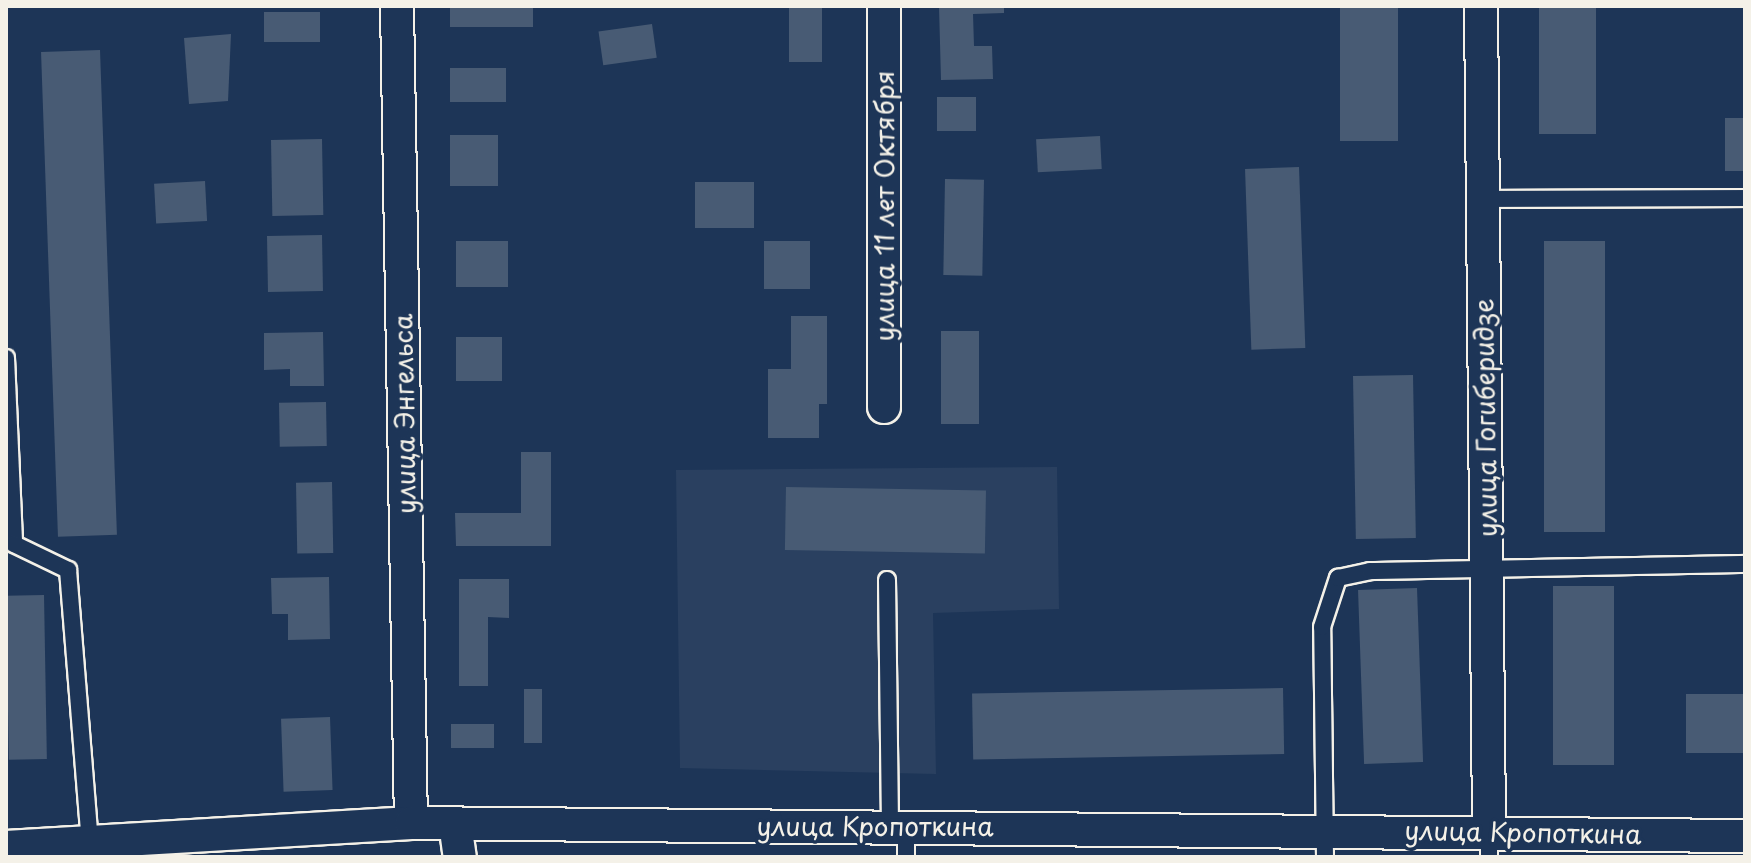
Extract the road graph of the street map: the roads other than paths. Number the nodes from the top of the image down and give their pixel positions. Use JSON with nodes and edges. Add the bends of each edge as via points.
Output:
{"nodes":[{"id":1,"x":397,"y":6,"type":"edge"},
{"id":2,"x":884,"y":6,"type":"edge"},
{"id":3,"x":1481,"y":6,"type":"edge"},
{"id":4,"x":1745,"y":198,"type":"edge"},
{"id":5,"x":1483,"y":199,"type":"junction"},
{"id":6,"x":6,"y":358,"type":"edge"},
{"id":7,"x":884,"y":407,"type":"dead end"},
{"id":8,"x":10,"y":546,"type":"edge"},
{"id":9,"x":1745,"y":564,"type":"edge"},
{"id":10,"x":1486,"y":568,"type":"junction"},
{"id":11,"x":887,"y":580,"type":"dead end"},
{"id":12,"x":411,"y":823,"type":"junction"},
{"id":13,"x":455,"y":823,"type":"junction"},
{"id":14,"x":901,"y":836,"type":"edge"},
{"id":15,"x":1745,"y":836,"type":"edge"},
{"id":16,"x":90,"y":842,"type":"junction"},
{"id":17,"x":1325,"y":843,"type":"edge"},
{"id":18,"x":1489,"y":844,"type":"edge"},
{"id":19,"x":1646,"y":845,"type":"edge"},
{"id":20,"x":6,"y":847,"type":"edge"},
{"id":21,"x":460,"y":857,"type":"edge"}],
"edges":[{"from":1,"to":12,"type":"street","name":"улица Энгельса"},
{"from":2,"to":7,"type":"street","name":"улица 11 лет Октября"},
{"from":3,"to":5,"type":"street","name":"улица Гогиберидзе"},
{"from":4,"to":5,"type":"lane"},
{"from":5,"to":10,"type":"street","name":"улица Гогиберидзе"},
{"from":6,"to":8,"type":"lane"},
{"from":8,"to":16,"type":"lane","via":[[68,570]]},
{"from":9,"to":10,"type":"lane"},
{"from":10,"to":17,"type":"lane","via":[[1370,571],[1338,578],[1329,589],[1322,627]]},
{"from":10,"to":18,"type":"street","name":"улица Гогиберидзе"},
{"from":11,"to":14,"type":"lane"},
{"from":12,"to":13,"type":"street","name":"улица Кропоткина"},
{"from":12,"to":16,"type":"street","name":"улица Кропоткина"},
{"from":13,"to":14,"type":"street","name":"улица Кропоткина"},
{"from":13,"to":21,"type":"street"},
{"from":14,"to":17,"type":"street","name":"улица Кропоткина"},
{"from":15,"to":19,"type":"street","name":"улица Кропоткина"},
{"from":16,"to":20,"type":"street","name":"улица Кропоткина"},
{"from":17,"to":18,"type":"street","name":"улица Кропоткина"},
{"from":18,"to":19,"type":"street","name":"улица Кропоткина"}]}
